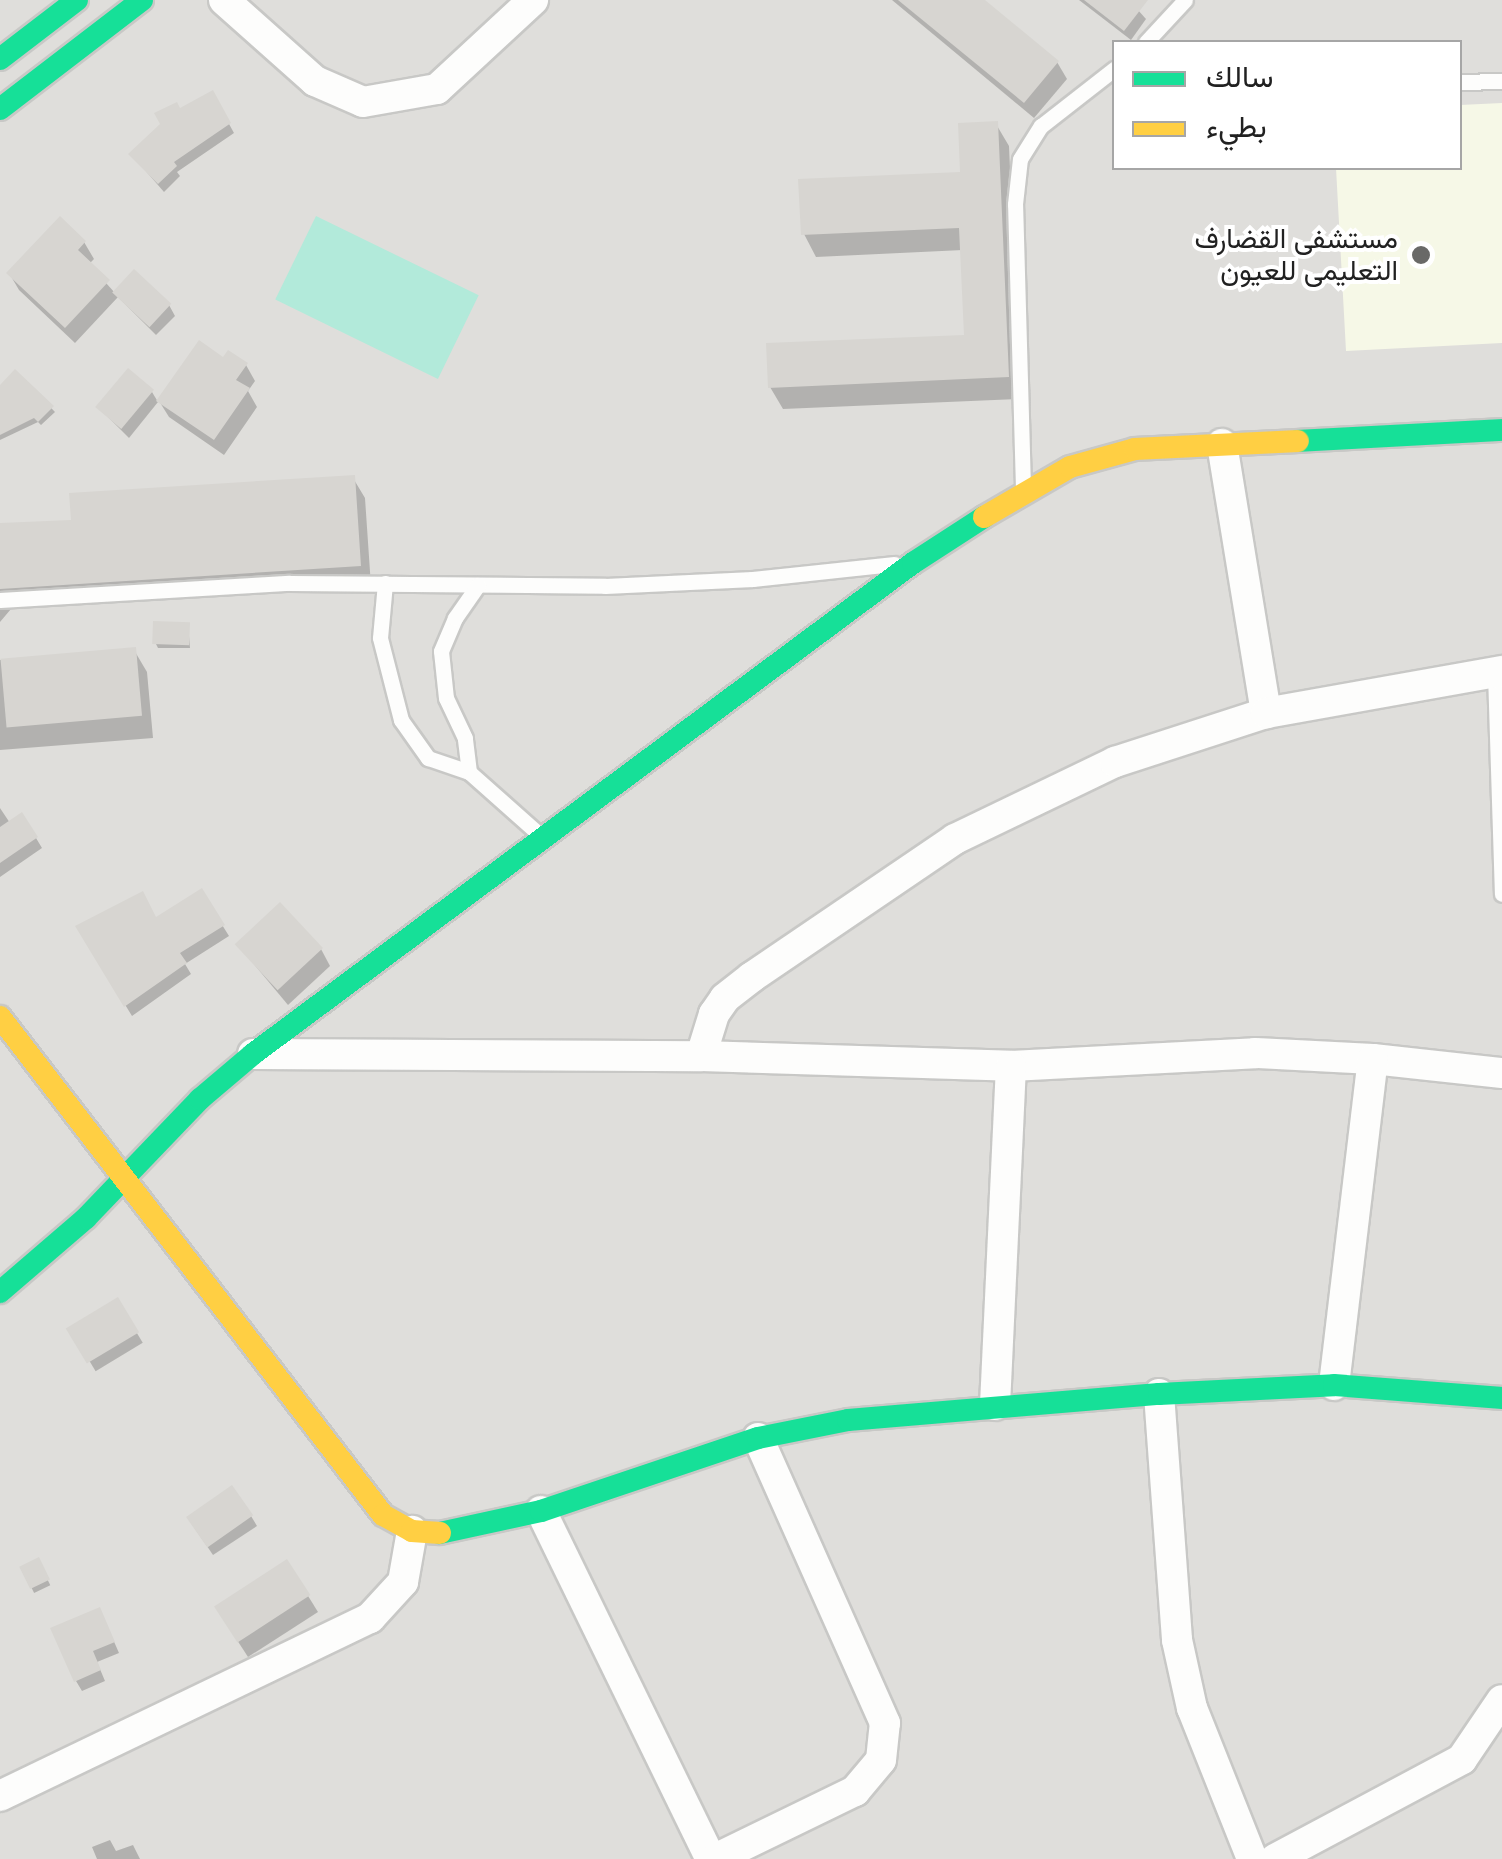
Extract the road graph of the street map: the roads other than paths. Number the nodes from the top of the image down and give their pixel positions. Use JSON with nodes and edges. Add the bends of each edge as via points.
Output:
{"nodes":[{"id":1,"x":76,"y":0,"type":"edge"},
{"id":2,"x":142,"y":0,"type":"edge"},
{"id":3,"x":224,"y":0,"type":"edge"},
{"id":4,"x":534,"y":0,"type":"edge"},
{"id":5,"x":1186,"y":0,"type":"edge"},
{"id":6,"x":43,"y":13,"type":"edge"},
{"id":7,"x":1148,"y":40,"type":"edge"},
{"id":8,"x":0,"y":59,"type":"edge"},
{"id":9,"x":58,"y":64,"type":"junction"},
{"id":10,"x":1112,"y":72,"type":"edge"},
{"id":11,"x":1502,"y":81,"type":"edge"},
{"id":12,"x":1462,"y":82,"type":"edge"},
{"id":13,"x":0,"y":110,"type":"edge"},
{"id":14,"x":1502,"y":430,"type":"edge"},
{"id":15,"x":1222,"y":444,"type":"junction"},
{"id":16,"x":1023,"y":492,"type":"junction"},
{"id":17,"x":913,"y":563,"type":"junction"},
{"id":18,"x":385,"y":583,"type":"junction"},
{"id":19,"x":478,"y":584,"type":"junction"},
{"id":20,"x":0,"y":600,"type":"edge"},
{"id":21,"x":1499,"y":672,"type":"edge"},
{"id":22,"x":1266,"y":713,"type":"junction"},
{"id":23,"x":469,"y":772,"type":"junction"},
{"id":24,"x":544,"y":839,"type":"junction"},
{"id":25,"x":1502,"y":894,"type":"edge"},
{"id":26,"x":0,"y":1017,"type":"edge"},
{"id":27,"x":253,"y":1054,"type":"junction"},
{"id":28,"x":701,"y":1056,"type":"junction"},
{"id":29,"x":1373,"y":1059,"type":"junction"},
{"id":30,"x":1011,"y":1066,"type":"junction"},
{"id":31,"x":1502,"y":1073,"type":"edge"},
{"id":32,"x":124,"y":1180,"type":"junction"},
{"id":33,"x":0,"y":1292,"type":"edge"},
{"id":34,"x":1334,"y":1385,"type":"junction"},
{"id":35,"x":1159,"y":1394,"type":"junction"},
{"id":36,"x":1502,"y":1398,"type":"edge"},
{"id":37,"x":995,"y":1405,"type":"junction"},
{"id":38,"x":758,"y":1438,"type":"junction"},
{"id":39,"x":540,"y":1511,"type":"junction"},
{"id":40,"x":412,"y":1531,"type":"junction"},
{"id":41,"x":1502,"y":1700,"type":"edge"},
{"id":42,"x":0,"y":1796,"type":"edge"},
{"id":43,"x":713,"y":1859,"type":"edge"},
{"id":44,"x":1252,"y":1859,"type":"edge"},
{"id":45,"x":1275,"y":1859,"type":"edge"}],
"edges":[{"from":1,"to":6,"type":"street"},
{"from":2,"to":9,"type":"street"},
{"from":3,"to":4,"type":"street","via":[[315,80],[363,102],[438,90]]},
{"from":5,"to":7,"type":"lane"},
{"from":6,"to":8,"type":"street"},
{"from":6,"to":9,"type":"street"},
{"from":9,"to":13,"type":"street"},
{"from":10,"to":16,"type":"lane","via":[[1041,126],[1020,159],[1014,204]]},
{"from":11,"to":12,"type":"lane"},
{"from":14,"to":15,"type":"street"},
{"from":15,"to":16,"type":"street","via":[[1136,450],[1070,467]]},
{"from":15,"to":22,"type":"street"},
{"from":16,"to":17,"type":"street"},
{"from":17,"to":19,"type":"lane","via":[[753,580]]},
{"from":17,"to":24,"type":"street"},
{"from":18,"to":19,"type":"lane"},
{"from":18,"to":20,"type":"lane"},
{"from":18,"to":23,"type":"lane","via":[[380,638],[400,720],[428,758]]},
{"from":19,"to":23,"type":"lane","via":[[441,651],[446,698],[465,738]]},
{"from":21,"to":22,"type":"street"},
{"from":21,"to":25,"type":"lane"},
{"from":22,"to":28,"type":"street","via":[[1115,762],[955,839],[725,998]]},
{"from":23,"to":24,"type":"lane"},
{"from":24,"to":27,"type":"street"},
{"from":26,"to":32,"type":"street"},
{"from":27,"to":28,"type":"street"},
{"from":27,"to":32,"type":"street"},
{"from":28,"to":30,"type":"street"},
{"from":29,"to":30,"type":"street","via":[[1255,1053]]},
{"from":29,"to":31,"type":"street"},
{"from":29,"to":34,"type":"street"},
{"from":30,"to":37,"type":"street"},
{"from":32,"to":33,"type":"street"},
{"from":32,"to":40,"type":"street","via":[[383,1515]]},
{"from":34,"to":35,"type":"street"},
{"from":34,"to":36,"type":"street"},
{"from":35,"to":37,"type":"street"},
{"from":35,"to":44,"type":"street","via":[[1177,1640],[1192,1708]]},
{"from":37,"to":38,"type":"street","via":[[848,1420]]},
{"from":38,"to":39,"type":"street"},
{"from":38,"to":43,"type":"street","via":[[885,1723],[881,1760],[855,1791]]},
{"from":39,"to":40,"type":"street","via":[[447,1534]]},
{"from":39,"to":43,"type":"street"},
{"from":40,"to":42,"type":"street","via":[[403,1582],[370,1618]]},
{"from":41,"to":45,"type":"street","via":[[1462,1760]]}]}
